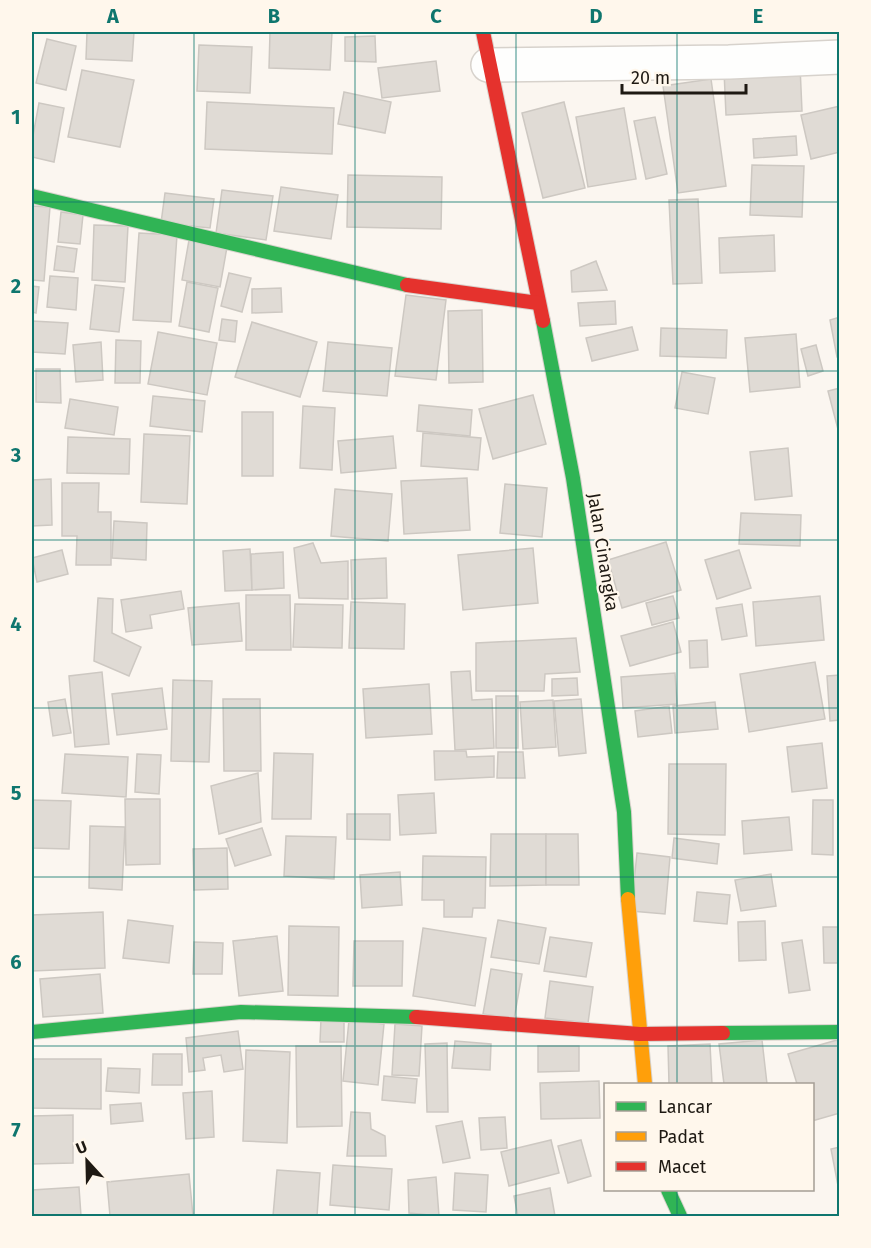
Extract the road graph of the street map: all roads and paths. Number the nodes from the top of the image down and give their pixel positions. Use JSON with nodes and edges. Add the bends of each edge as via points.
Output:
{"nodes":[{"id":1,"x":483,"y":32,"type":"edge"},
{"id":2,"x":840,"y":57,"type":"edge"},
{"id":3,"x":488,"y":65,"type":"junction"},
{"id":4,"x":32,"y":196,"type":"edge"},
{"id":5,"x":538,"y":303,"type":"junction"},
{"id":6,"x":32,"y":1032,"type":"edge"},
{"id":7,"x":840,"y":1032,"type":"edge"},
{"id":8,"x":640,"y":1034,"type":"junction"},
{"id":9,"x":645,"y":1083,"type":"edge"},
{"id":10,"x":668,"y":1191,"type":"edge"},
{"id":11,"x":680,"y":1216,"type":"edge"}],
"edges":[{"from":1,"to":3,"type":"street","name":"Jalan Cinangka"},
{"from":2,"to":3,"type":"street"},
{"from":3,"to":5,"type":"street","name":"Jalan Cinangka"},
{"from":4,"to":5,"type":"street","via":[[404,285]]},
{"from":5,"to":8,"type":"street","name":"Jalan Cinangka","via":[[573,478],[624,812]]},
{"from":6,"to":8,"type":"street","via":[[241,1012],[381,1014]]},
{"from":7,"to":8,"type":"street"},
{"from":8,"to":9,"type":"street","name":"Jalan Cinangka"},
{"from":10,"to":11,"type":"street"}]}
